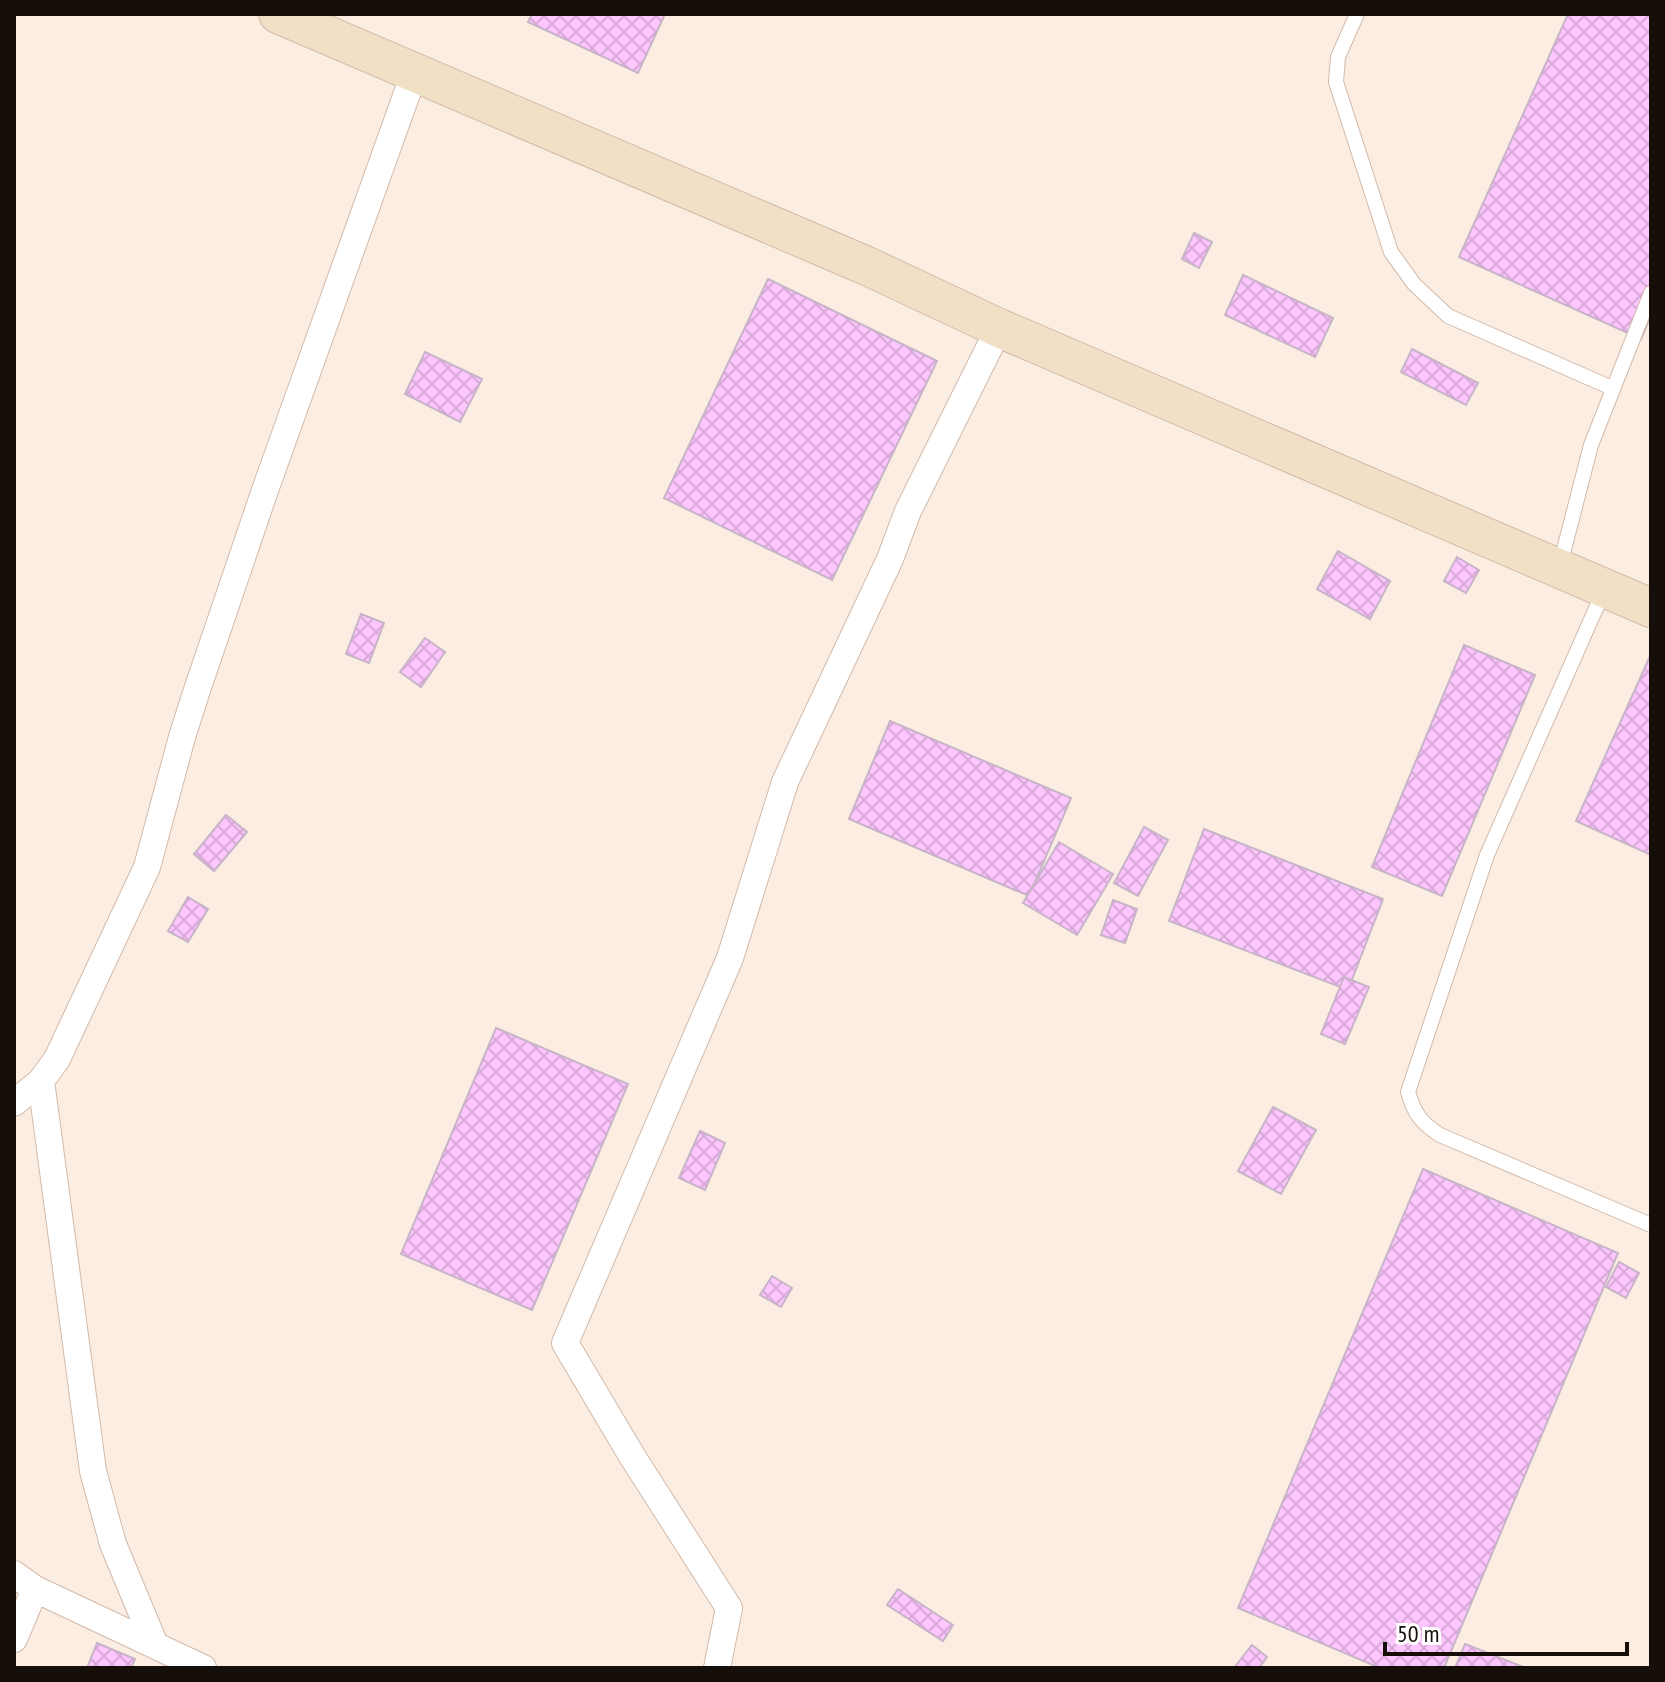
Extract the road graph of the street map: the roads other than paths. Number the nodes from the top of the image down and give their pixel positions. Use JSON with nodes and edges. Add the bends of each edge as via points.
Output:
{"nodes":[{"id":1,"x":278,"y":14,"type":"edge"},
{"id":2,"x":1357,"y":14,"type":"edge"},
{"id":3,"x":415,"y":71,"type":"junction"},
{"id":4,"x":1651,"y":293,"type":"edge"},
{"id":5,"x":999,"y":328,"type":"junction"},
{"id":6,"x":1612,"y":388,"type":"junction"},
{"id":7,"x":1560,"y":568,"type":"junction"},
{"id":8,"x":1605,"y":588,"type":"junction"},
{"id":9,"x":1651,"y":608,"type":"edge"},
{"id":10,"x":41,"y":1081,"type":"junction"},
{"id":11,"x":14,"y":1103,"type":"edge"},
{"id":12,"x":1651,"y":1225,"type":"edge"},
{"id":13,"x":25,"y":1582,"type":"edge"},
{"id":14,"x":14,"y":1639,"type":"edge"},
{"id":15,"x":155,"y":1645,"type":"junction"},
{"id":16,"x":203,"y":1668,"type":"edge"},
{"id":17,"x":717,"y":1668,"type":"edge"}],
"edges":[{"from":1,"to":3,"type":"main road"},
{"from":2,"to":6,"type":"lane","via":[[1338,57],[1336,82],[1391,252],[1414,284],[1448,316]]},
{"from":3,"to":5,"type":"main road"},
{"from":3,"to":10,"type":"street","via":[[191,708],[147,867],[57,1059]]},
{"from":4,"to":6,"type":"lane"},
{"from":5,"to":7,"type":"main road"},
{"from":5,"to":17,"type":"street","via":[[908,511],[785,782],[730,958],[565,1343],[729,1608]]},
{"from":6,"to":7,"type":"lane","via":[[1591,445]]},
{"from":7,"to":8,"type":"main road"},
{"from":8,"to":9,"type":"main road"},
{"from":8,"to":12,"type":"lane","via":[[1487,855],[1408,1092],[1413,1111],[1440,1135]]},
{"from":10,"to":11,"type":"street"},
{"from":10,"to":15,"type":"street","via":[[93,1471],[113,1544]]},
{"from":13,"to":14,"type":"street"},
{"from":13,"to":15,"type":"street"},
{"from":15,"to":16,"type":"street"}]}
